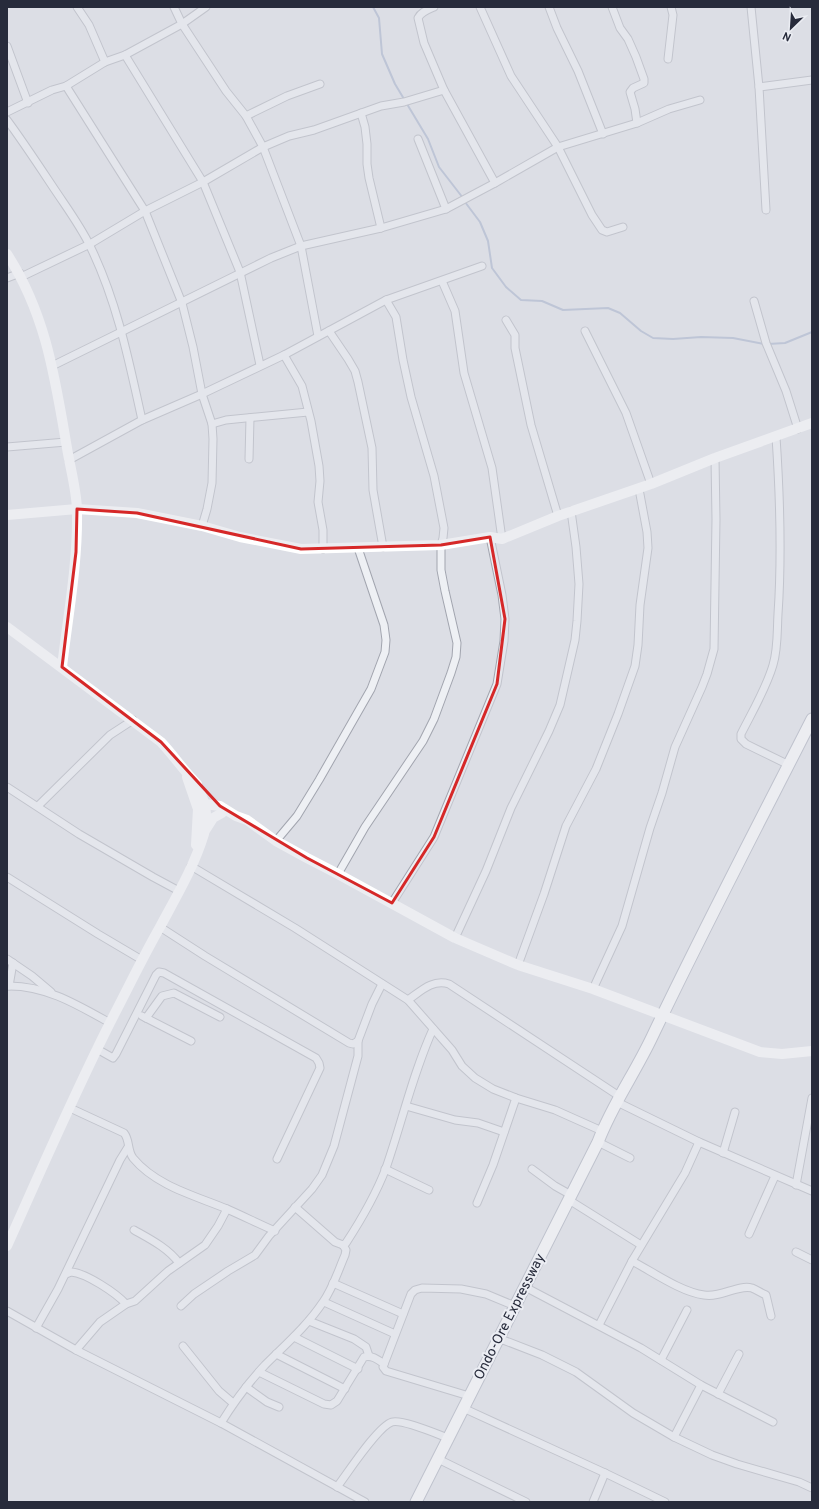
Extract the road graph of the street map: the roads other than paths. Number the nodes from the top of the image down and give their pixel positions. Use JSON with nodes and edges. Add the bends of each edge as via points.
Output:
{"nodes":[{"id":1,"x":77,"y":7,"type":"edge"},
{"id":2,"x":174,"y":7,"type":"edge"},
{"id":3,"x":206,"y":7,"type":"edge"},
{"id":4,"x":434,"y":7,"type":"edge"},
{"id":5,"x":480,"y":7,"type":"edge"},
{"id":6,"x":549,"y":7,"type":"edge"},
{"id":7,"x":612,"y":7,"type":"edge"},
{"id":8,"x":671,"y":7,"type":"edge"},
{"id":9,"x":751,"y":7,"type":"edge"},
{"id":10,"x":182,"y":24,"type":"junction"},
{"id":11,"x":7,"y":46,"type":"edge"},
{"id":12,"x":125,"y":55,"type":"junction"},
{"id":13,"x":668,"y":59,"type":"dead end"},
{"id":14,"x":105,"y":62,"type":"junction"},
{"id":15,"x":812,"y":80,"type":"edge"},
{"id":16,"x":320,"y":84,"type":"dead end"},
{"id":17,"x":66,"y":86,"type":"junction"},
{"id":18,"x":759,"y":87,"type":"junction"},
{"id":19,"x":444,"y":90,"type":"junction"},
{"id":20,"x":700,"y":100,"type":"dead end"},
{"id":21,"x":28,"y":103,"type":"junction"},
{"id":22,"x":7,"y":112,"type":"edge"},
{"id":23,"x":361,"y":113,"type":"junction"},
{"id":24,"x":246,"y":116,"type":"junction"},
{"id":25,"x":7,"y":120,"type":"edge"},
{"id":26,"x":637,"y":123,"type":"junction"},
{"id":27,"x":603,"y":134,"type":"junction"},
{"id":28,"x":418,"y":139,"type":"dead end"},
{"id":29,"x":264,"y":147,"type":"junction"},
{"id":30,"x":558,"y":147,"type":"junction"},
{"id":31,"x":203,"y":182,"type":"junction"},
{"id":32,"x":495,"y":184,"type":"junction"},
{"id":33,"x":446,"y":209,"type":"junction"},
{"id":34,"x":766,"y":210,"type":"dead end"},
{"id":35,"x":145,"y":211,"type":"junction"},
{"id":36,"x":623,"y":226,"type":"dead end"},
{"id":37,"x":381,"y":228,"type":"junction"},
{"id":38,"x":90,"y":244,"type":"junction"},
{"id":39,"x":302,"y":246,"type":"junction"},
{"id":40,"x":7,"y":254,"type":"edge"},
{"id":41,"x":482,"y":266,"type":"dead end"},
{"id":42,"x":240,"y":272,"type":"junction"},
{"id":43,"x":21,"y":275,"type":"junction"},
{"id":44,"x":7,"y":278,"type":"edge"},
{"id":45,"x":442,"y":281,"type":"junction"},
{"id":46,"x":386,"y":300,"type":"junction"},
{"id":47,"x":754,"y":301,"type":"dead end"},
{"id":48,"x":182,"y":303,"type":"junction"},
{"id":49,"x":506,"y":320,"type":"dead end"},
{"id":50,"x":122,"y":330,"type":"junction"},
{"id":51,"x":329,"y":331,"type":"junction"},
{"id":52,"x":585,"y":331,"type":"dead end"},
{"id":53,"x":318,"y":336,"type":"junction"},
{"id":54,"x":284,"y":355,"type":"junction"},
{"id":55,"x":52,"y":366,"type":"junction"},
{"id":56,"x":260,"y":366,"type":"junction"},
{"id":57,"x":202,"y":394,"type":"junction"},
{"id":58,"x":308,"y":412,"type":"junction"},
{"id":59,"x":250,"y":418,"type":"junction"},
{"id":60,"x":142,"y":420,"type":"junction"},
{"id":61,"x":812,"y":423,"type":"edge"},
{"id":62,"x":212,"y":424,"type":"junction"},
{"id":63,"x":798,"y":429,"type":"junction"},
{"id":64,"x":776,"y":437,"type":"junction"},
{"id":65,"x":66,"y":442,"type":"junction"},
{"id":66,"x":7,"y":447,"type":"edge"},
{"id":67,"x":715,"y":458,"type":"junction"},
{"id":68,"x":249,"y":459,"type":"dead end"},
{"id":69,"x":69,"y":460,"type":"junction"},
{"id":70,"x":651,"y":484,"type":"junction"},
{"id":71,"x":639,"y":489,"type":"junction"},
{"id":72,"x":77,"y":509,"type":"junction"},
{"id":73,"x":571,"y":511,"type":"junction"},
{"id":74,"x":7,"y":515,"type":"edge"},
{"id":75,"x":558,"y":516,"type":"junction"},
{"id":76,"x":202,"y":526,"type":"junction"},
{"id":77,"x":490,"y":537,"type":"junction"},
{"id":78,"x":502,"y":539,"type":"junction"},
{"id":79,"x":441,"y":546,"type":"junction"},
{"id":80,"x":383,"y":547,"type":"junction"},
{"id":81,"x":358,"y":548,"type":"junction"},
{"id":82,"x":323,"y":549,"type":"junction"},
{"id":83,"x":7,"y":627,"type":"edge"},
{"id":84,"x":62,"y":667,"type":"junction"},
{"id":85,"x":812,"y":719,"type":"edge"},
{"id":86,"x":133,"y":720,"type":"junction"},
{"id":87,"x":789,"y":765,"type":"junction"},
{"id":88,"x":184,"y":769,"type":"junction"},
{"id":89,"x":193,"y":780,"type":"junction"},
{"id":90,"x":7,"y":787,"type":"edge"},
{"id":91,"x":38,"y":806,"type":"junction"},
{"id":92,"x":201,"y":806,"type":"junction"},
{"id":93,"x":221,"y":810,"type":"junction"},
{"id":94,"x":204,"y":833,"type":"junction"},
{"id":95,"x":276,"y":841,"type":"junction"},
{"id":96,"x":196,"y":855,"type":"junction"},
{"id":97,"x":191,"y":866,"type":"junction"},
{"id":98,"x":338,"y":874,"type":"junction"},
{"id":99,"x":7,"y":877,"type":"edge"},
{"id":100,"x":179,"y":891,"type":"junction"},
{"id":101,"x":392,"y":903,"type":"junction"},
{"id":102,"x":160,"y":927,"type":"junction"},
{"id":103,"x":455,"y":938,"type":"junction"},
{"id":104,"x":142,"y":960,"type":"junction"},
{"id":105,"x":10,"y":961,"type":"edge"},
{"id":106,"x":518,"y":965,"type":"junction"},
{"id":107,"x":382,"y":984,"type":"junction"},
{"id":108,"x":8,"y":986,"type":"edge"},
{"id":109,"x":593,"y":990,"type":"junction"},
{"id":110,"x":51,"y":992,"type":"junction"},
{"id":111,"x":408,"y":1000,"type":"junction"},
{"id":112,"x":137,"y":1013,"type":"junction"},
{"id":113,"x":663,"y":1014,"type":"junction"},
{"id":114,"x":220,"y":1017,"type":"dead end"},
{"id":115,"x":146,"y":1018,"type":"junction"},
{"id":116,"x":110,"y":1023,"type":"junction"},
{"id":117,"x":433,"y":1029,"type":"junction"},
{"id":118,"x":191,"y":1041,"type":"dead end"},
{"id":119,"x":358,"y":1041,"type":"junction"},
{"id":120,"x":97,"y":1049,"type":"junction"},
{"id":121,"x":812,"y":1051,"type":"edge"},
{"id":122,"x":516,"y":1098,"type":"junction"},
{"id":123,"x":812,"y":1098,"type":"edge"},
{"id":124,"x":618,"y":1099,"type":"junction"},
{"id":125,"x":406,"y":1106,"type":"junction"},
{"id":126,"x":70,"y":1108,"type":"junction"},
{"id":127,"x":735,"y":1112,"type":"dead end"},
{"id":128,"x":602,"y":1131,"type":"junction"},
{"id":129,"x":504,"y":1132,"type":"junction"},
{"id":130,"x":598,"y":1142,"type":"junction"},
{"id":131,"x":700,"y":1142,"type":"junction"},
{"id":132,"x":128,"y":1147,"type":"junction"},
{"id":133,"x":723,"y":1153,"type":"junction"},
{"id":134,"x":630,"y":1158,"type":"dead end"},
{"id":135,"x":277,"y":1159,"type":"dead end"},
{"id":136,"x":385,"y":1169,"type":"junction"},
{"id":137,"x":532,"y":1169,"type":"dead end"},
{"id":138,"x":775,"y":1176,"type":"junction"},
{"id":139,"x":796,"y":1185,"type":"junction"},
{"id":140,"x":811,"y":1189,"type":"edge"},
{"id":141,"x":429,"y":1190,"type":"dead end"},
{"id":142,"x":570,"y":1197,"type":"junction"},
{"id":143,"x":477,"y":1203,"type":"dead end"},
{"id":144,"x":295,"y":1207,"type":"junction"},
{"id":145,"x":227,"y":1209,"type":"junction"},
{"id":146,"x":134,"y":1230,"type":"dead end"},
{"id":147,"x":274,"y":1231,"type":"junction"},
{"id":148,"x":749,"y":1234,"type":"dead end"},
{"id":149,"x":343,"y":1245,"type":"junction"},
{"id":150,"x":641,"y":1245,"type":"junction"},
{"id":151,"x":7,"y":1246,"type":"edge"},
{"id":152,"x":796,"y":1252,"type":"dead end"},
{"id":153,"x":812,"y":1260,"type":"edge"},
{"id":154,"x":632,"y":1261,"type":"junction"},
{"id":155,"x":179,"y":1263,"type":"junction"},
{"id":156,"x":66,"y":1274,"type":"junction"},
{"id":157,"x":333,"y":1283,"type":"junction"},
{"id":158,"x":525,"y":1287,"type":"junction"},
{"id":159,"x":324,"y":1302,"type":"junction"},
{"id":160,"x":126,"y":1304,"type":"junction"},
{"id":161,"x":181,"y":1306,"type":"dead end"},
{"id":162,"x":515,"y":1306,"type":"junction"},
{"id":163,"x":687,"y":1310,"type":"dead end"},
{"id":164,"x":7,"y":1311,"type":"edge"},
{"id":165,"x":403,"y":1314,"type":"junction"},
{"id":166,"x":771,"y":1316,"type":"dead end"},
{"id":167,"x":309,"y":1320,"type":"junction"},
{"id":168,"x":600,"y":1325,"type":"junction"},
{"id":169,"x":36,"y":1328,"type":"junction"},
{"id":170,"x":395,"y":1334,"type":"junction"},
{"id":171,"x":294,"y":1337,"type":"junction"},
{"id":172,"x":498,"y":1338,"type":"junction"},
{"id":173,"x":183,"y":1346,"type":"dead end"},
{"id":174,"x":76,"y":1350,"type":"junction"},
{"id":175,"x":276,"y":1354,"type":"junction"},
{"id":176,"x":739,"y":1354,"type":"dead end"},
{"id":177,"x":369,"y":1356,"type":"junction"},
{"id":178,"x":661,"y":1360,"type":"junction"},
{"id":179,"x":384,"y":1364,"type":"junction"},
{"id":180,"x":358,"y":1369,"type":"junction"},
{"id":181,"x":259,"y":1372,"type":"junction"},
{"id":182,"x":701,"y":1385,"type":"junction"},
{"id":183,"x":246,"y":1387,"type":"junction"},
{"id":184,"x":345,"y":1389,"type":"junction"},
{"id":185,"x":718,"y":1394,"type":"junction"},
{"id":186,"x":469,"y":1396,"type":"junction"},
{"id":187,"x":233,"y":1403,"type":"junction"},
{"id":188,"x":279,"y":1407,"type":"dead end"},
{"id":189,"x":463,"y":1408,"type":"junction"},
{"id":190,"x":773,"y":1422,"type":"dead end"},
{"id":191,"x":221,"y":1423,"type":"junction"},
{"id":192,"x":674,"y":1436,"type":"junction"},
{"id":193,"x":448,"y":1438,"type":"junction"},
{"id":194,"x":438,"y":1459,"type":"junction"},
{"id":195,"x":605,"y":1473,"type":"junction"},
{"id":196,"x":337,"y":1487,"type":"junction"},
{"id":197,"x":812,"y":1488,"type":"edge"},
{"id":198,"x":365,"y":1502,"type":"edge"},
{"id":199,"x":416,"y":1502,"type":"edge"},
{"id":200,"x":526,"y":1502,"type":"edge"},
{"id":201,"x":593,"y":1502,"type":"edge"},
{"id":202,"x":665,"y":1502,"type":"edge"}],
"edges":[{"from":1,"to":14,"type":"street","via":[[89,25]]},
{"from":2,"to":10,"type":"street"},
{"from":3,"to":10,"type":"street"},
{"from":4,"to":19,"type":"street","via":[[420,15],[418,22]]},
{"from":5,"to":30,"type":"street","via":[[512,76]]},
{"from":6,"to":27,"type":"street"},
{"from":7,"to":26,"type":"street","via":[[644,79],[644,83],[630,92]]},
{"from":8,"to":13,"type":"street"},
{"from":9,"to":18,"type":"street"},
{"from":10,"to":12,"type":"street"},
{"from":10,"to":24,"type":"street","via":[[226,91]]},
{"from":11,"to":21,"type":"street"},
{"from":12,"to":14,"type":"street"},
{"from":12,"to":31,"type":"street"},
{"from":14,"to":17,"type":"street"},
{"from":15,"to":18,"type":"street"},
{"from":16,"to":24,"type":"street","via":[[286,96]]},
{"from":17,"to":21,"type":"street","via":[[52,90]]},
{"from":17,"to":35,"type":"street"},
{"from":18,"to":34,"type":"street"},
{"from":19,"to":23,"type":"street"},
{"from":19,"to":32,"type":"street"},
{"from":20,"to":26,"type":"street","via":[[669,109]]},
{"from":21,"to":22,"type":"street"},
{"from":23,"to":29,"type":"street","via":[[289,136]]},
{"from":23,"to":37,"type":"street","via":[[366,127],[369,178]]},
{"from":24,"to":29,"type":"street"},
{"from":25,"to":38,"type":"street"},
{"from":26,"to":27,"type":"street"},
{"from":27,"to":30,"type":"street"},
{"from":28,"to":33,"type":"street"},
{"from":29,"to":31,"type":"street"},
{"from":29,"to":39,"type":"street"},
{"from":30,"to":32,"type":"street"},
{"from":30,"to":36,"type":"street","via":[[599,226],[607,232]]},
{"from":31,"to":35,"type":"street"},
{"from":31,"to":42,"type":"street"},
{"from":32,"to":33,"type":"street"},
{"from":33,"to":37,"type":"street"},
{"from":35,"to":38,"type":"street"},
{"from":35,"to":48,"type":"street"},
{"from":37,"to":39,"type":"street"},
{"from":38,"to":43,"type":"street"},
{"from":38,"to":50,"type":"street"},
{"from":39,"to":42,"type":"street"},
{"from":39,"to":53,"type":"street"},
{"from":40,"to":43,"type":"street"},
{"from":41,"to":45,"type":"street"},
{"from":42,"to":48,"type":"street"},
{"from":42,"to":56,"type":"street"},
{"from":43,"to":44,"type":"street"},
{"from":43,"to":55,"type":"street","via":[[36,308]]},
{"from":45,"to":46,"type":"street"},
{"from":45,"to":78,"type":"street","via":[[455,311],[467,384],[492,468]]},
{"from":46,"to":51,"type":"street"},
{"from":46,"to":79,"type":"street","via":[[396,317],[411,397],[434,476],[444,528]]},
{"from":47,"to":63,"type":"street","via":[[766,343],[786,391]]},
{"from":48,"to":50,"type":"street"},
{"from":48,"to":57,"type":"street"},
{"from":49,"to":75,"type":"street","via":[[515,335],[515,348],[531,425]]},
{"from":50,"to":55,"type":"street"},
{"from":50,"to":60,"type":"street"},
{"from":51,"to":53,"type":"street"},
{"from":51,"to":80,"type":"street","via":[[348,359],[358,382],[372,448],[373,490]]},
{"from":52,"to":70,"type":"street","via":[[626,413]]},
{"from":53,"to":54,"type":"street"},
{"from":54,"to":56,"type":"street"},
{"from":54,"to":58,"type":"street","via":[[302,386]]},
{"from":55,"to":65,"type":"street"},
{"from":56,"to":57,"type":"street"},
{"from":57,"to":60,"type":"street"},
{"from":57,"to":62,"type":"street"},
{"from":58,"to":59,"type":"street"},
{"from":58,"to":82,"type":"street","via":[[319,466],[318,502],[323,530]]},
{"from":59,"to":62,"type":"street"},
{"from":59,"to":68,"type":"street"},
{"from":60,"to":69,"type":"street"},
{"from":61,"to":63,"type":"street"},
{"from":62,"to":76,"type":"street","via":[[212,483]]},
{"from":63,"to":64,"type":"street"},
{"from":64,"to":67,"type":"street"},
{"from":64,"to":87,"type":"street","via":[[780,586],[776,654],[741,739],[746,744]]},
{"from":65,"to":66,"type":"street"},
{"from":65,"to":69,"type":"street"},
{"from":67,"to":70,"type":"street"},
{"from":67,"to":109,"type":"street","via":[[716,585],[711,660],[702,687],[675,747],[624,920]]},
{"from":69,"to":72,"type":"street"},
{"from":70,"to":71,"type":"street"},
{"from":71,"to":73,"type":"street"},
{"from":71,"to":106,"type":"street","via":[[648,548],[634,666],[596,769],[566,826]]},
{"from":72,"to":74,"type":"street"},
{"from":72,"to":76,"type":"street","via":[[137,513]]},
{"from":72,"to":84,"type":"street","via":[[76,552]]},
{"from":73,"to":75,"type":"street"},
{"from":73,"to":103,"type":"street","via":[[579,584],[577,621],[560,705],[511,808]]},
{"from":75,"to":78,"type":"street"},
{"from":76,"to":82,"type":"street","via":[[240,537],[301,549]]},
{"from":77,"to":78,"type":"street"},
{"from":77,"to":79,"type":"street"},
{"from":77,"to":101,"type":"street","via":[[505,619],[497,684],[434,837]]},
{"from":79,"to":80,"type":"street"},
{"from":79,"to":98,"type":"street","via":[[444,591],[457,643],[456,656],[434,719],[423,741],[365,827]]},
{"from":80,"to":81,"type":"street"},
{"from":81,"to":82,"type":"street"},
{"from":81,"to":95,"type":"street","via":[[384,625],[385,652],[371,689],[319,780],[297,816]]},
{"from":83,"to":84,"type":"street"},
{"from":84,"to":86,"type":"street"},
{"from":85,"to":87,"type":"main road","name":"Ondo-Ore Expressway"},
{"from":86,"to":88,"type":"street","via":[[161,742]]},
{"from":86,"to":91,"type":"street","via":[[110,735]]},
{"from":87,"to":113,"type":"main road","name":"Ondo-Ore Expressway","via":[[717,902]]},
{"from":88,"to":89,"type":"street"},
{"from":88,"to":92,"type":"street"},
{"from":89,"to":92,"type":"street","via":[[200,790]]},
{"from":89,"to":93,"type":"street"},
{"from":90,"to":91,"type":"street"},
{"from":91,"to":100,"type":"street","via":[[79,834]]},
{"from":92,"to":93,"type":"street"},
{"from":92,"to":94,"type":"street"},
{"from":92,"to":96,"type":"street"},
{"from":93,"to":94,"type":"street"},
{"from":93,"to":95,"type":"street","via":[[235,819],[247,820]]},
{"from":94,"to":96,"type":"street"},
{"from":95,"to":98,"type":"street"},
{"from":96,"to":97,"type":"street"},
{"from":97,"to":100,"type":"street"},
{"from":97,"to":107,"type":"street"},
{"from":98,"to":101,"type":"street"},
{"from":99,"to":104,"type":"street"},
{"from":100,"to":102,"type":"street"},
{"from":101,"to":103,"type":"street"},
{"from":102,"to":104,"type":"street"},
{"from":102,"to":119,"type":"street","via":[[349,1043],[355,1044]]},
{"from":103,"to":106,"type":"street"},
{"from":104,"to":116,"type":"street"},
{"from":105,"to":108,"type":"street"},
{"from":105,"to":110,"type":"street"},
{"from":106,"to":109,"type":"street"},
{"from":107,"to":111,"type":"street"},
{"from":107,"to":119,"type":"street"},
{"from":108,"to":110,"type":"street"},
{"from":109,"to":113,"type":"street"},
{"from":110,"to":116,"type":"street"},
{"from":111,"to":117,"type":"street"},
{"from":111,"to":124,"type":"street","via":[[429,985],[442,982],[449,984]]},
{"from":112,"to":115,"type":"street"},
{"from":112,"to":120,"type":"street","via":[[113,1058]]},
{"from":112,"to":135,"type":"street","via":[[156,975],[159,972],[164,973],[316,1058],[320,1068]]},
{"from":113,"to":121,"type":"street","via":[[760,1052],[782,1054]]},
{"from":113,"to":124,"type":"main road","name":"Ondo-Ore Expressway"},
{"from":114,"to":115,"type":"street","via":[[174,993],[162,996]]},
{"from":115,"to":118,"type":"street"},
{"from":116,"to":120,"type":"street"},
{"from":117,"to":122,"type":"street","via":[[462,1066],[475,1078]]},
{"from":117,"to":125,"type":"street"},
{"from":119,"to":144,"type":"street","via":[[358,1056],[334,1146],[322,1175]]},
{"from":120,"to":126,"type":"street"},
{"from":122,"to":128,"type":"street","via":[[555,1110]]},
{"from":122,"to":129,"type":"street"},
{"from":123,"to":139,"type":"street"},
{"from":124,"to":128,"type":"main road","name":"Ondo-Ore Expressway"},
{"from":124,"to":131,"type":"street"},
{"from":125,"to":129,"type":"street","via":[[455,1120],[478,1123]]},
{"from":125,"to":136,"type":"street"},
{"from":126,"to":132,"type":"street","via":[[124,1133],[127,1136]]},
{"from":126,"to":151,"type":"street"},
{"from":127,"to":133,"type":"street"},
{"from":128,"to":130,"type":"main road","name":"Ondo-Ore Expressway"},
{"from":129,"to":143,"type":"street"},
{"from":130,"to":134,"type":"street"},
{"from":130,"to":142,"type":"main road","name":"Ondo-Ore Expressway"},
{"from":131,"to":133,"type":"street"},
{"from":131,"to":150,"type":"street","via":[[685,1173]]},
{"from":132,"to":145,"type":"street","via":[[133,1158],[173,1188]]},
{"from":132,"to":156,"type":"street"},
{"from":133,"to":138,"type":"street"},
{"from":136,"to":141,"type":"street"},
{"from":136,"to":149,"type":"street","via":[[356,1226]]},
{"from":137,"to":142,"type":"street"},
{"from":138,"to":139,"type":"street"},
{"from":138,"to":148,"type":"street"},
{"from":139,"to":140,"type":"street"},
{"from":142,"to":150,"type":"street"},
{"from":142,"to":158,"type":"main road","name":"Ondo-Ore Expressway"},
{"from":144,"to":147,"type":"street"},
{"from":144,"to":149,"type":"street","via":[[335,1242]]},
{"from":145,"to":147,"type":"street"},
{"from":145,"to":155,"type":"street","via":[[205,1245]]},
{"from":146,"to":155,"type":"street","via":[[161,1246]]},
{"from":147,"to":161,"type":"street","via":[[255,1255],[194,1294]]},
{"from":149,"to":157,"type":"street","via":[[345,1255]]},
{"from":150,"to":154,"type":"street"},
{"from":152,"to":153,"type":"street"},
{"from":154,"to":166,"type":"street","via":[[674,1285],[703,1295],[716,1296],[742,1287],[751,1288],[766,1295]]},
{"from":154,"to":168,"type":"street"},
{"from":155,"to":160,"type":"street","via":[[135,1301]]},
{"from":156,"to":160,"type":"street","via":[[71,1272],[83,1275],[112,1292]]},
{"from":156,"to":169,"type":"street"},
{"from":157,"to":159,"type":"street"},
{"from":157,"to":165,"type":"street"},
{"from":158,"to":162,"type":"main road","name":"Ondo-Ore Expressway"},
{"from":158,"to":168,"type":"street"},
{"from":159,"to":167,"type":"street"},
{"from":159,"to":170,"type":"street"},
{"from":160,"to":174,"type":"street","via":[[100,1322]]},
{"from":162,"to":165,"type":"street","via":[[486,1294],[422,1288],[411,1294]]},
{"from":162,"to":172,"type":"main road","name":"Ondo-Ore Expressway"},
{"from":163,"to":178,"type":"street"},
{"from":164,"to":169,"type":"street"},
{"from":165,"to":170,"type":"street"},
{"from":167,"to":171,"type":"street"},
{"from":167,"to":177,"type":"street","via":[[354,1339],[366,1347]]},
{"from":168,"to":178,"type":"street"},
{"from":169,"to":174,"type":"street"},
{"from":170,"to":179,"type":"street"},
{"from":171,"to":175,"type":"street"},
{"from":171,"to":180,"type":"street"},
{"from":172,"to":186,"type":"main road","name":"Ondo-Ore Expressway"},
{"from":172,"to":192,"type":"street","via":[[576,1372],[633,1413]]},
{"from":173,"to":187,"type":"street","via":[[214,1386]]},
{"from":174,"to":191,"type":"street"},
{"from":175,"to":181,"type":"street"},
{"from":175,"to":184,"type":"street"},
{"from":176,"to":185,"type":"street"},
{"from":177,"to":179,"type":"street"},
{"from":177,"to":180,"type":"street","via":[[364,1357]]},
{"from":178,"to":182,"type":"street"},
{"from":179,"to":186,"type":"street","via":[[386,1370]]},
{"from":180,"to":184,"type":"street"},
{"from":181,"to":183,"type":"street"},
{"from":181,"to":184,"type":"street","via":[[324,1404],[331,1405],[337,1401]]},
{"from":182,"to":185,"type":"street"},
{"from":182,"to":192,"type":"street"},
{"from":183,"to":187,"type":"street"},
{"from":183,"to":188,"type":"street"},
{"from":185,"to":190,"type":"street"},
{"from":186,"to":189,"type":"main road","name":"Ondo-Ore Expressway"},
{"from":187,"to":191,"type":"street"},
{"from":189,"to":193,"type":"main road","name":"Ondo-Ore Expressway"},
{"from":189,"to":195,"type":"street"},
{"from":191,"to":196,"type":"street"},
{"from":192,"to":197,"type":"street","via":[[712,1455]]},
{"from":193,"to":194,"type":"main road","name":"Ondo-Ore Expressway"},
{"from":193,"to":196,"type":"street","via":[[404,1422],[393,1422],[381,1429]]},
{"from":194,"to":199,"type":"main road","name":"Ondo-Ore Expressway"},
{"from":194,"to":200,"type":"street"},
{"from":195,"to":201,"type":"street"},
{"from":195,"to":202,"type":"street"},
{"from":196,"to":198,"type":"street"}]}
